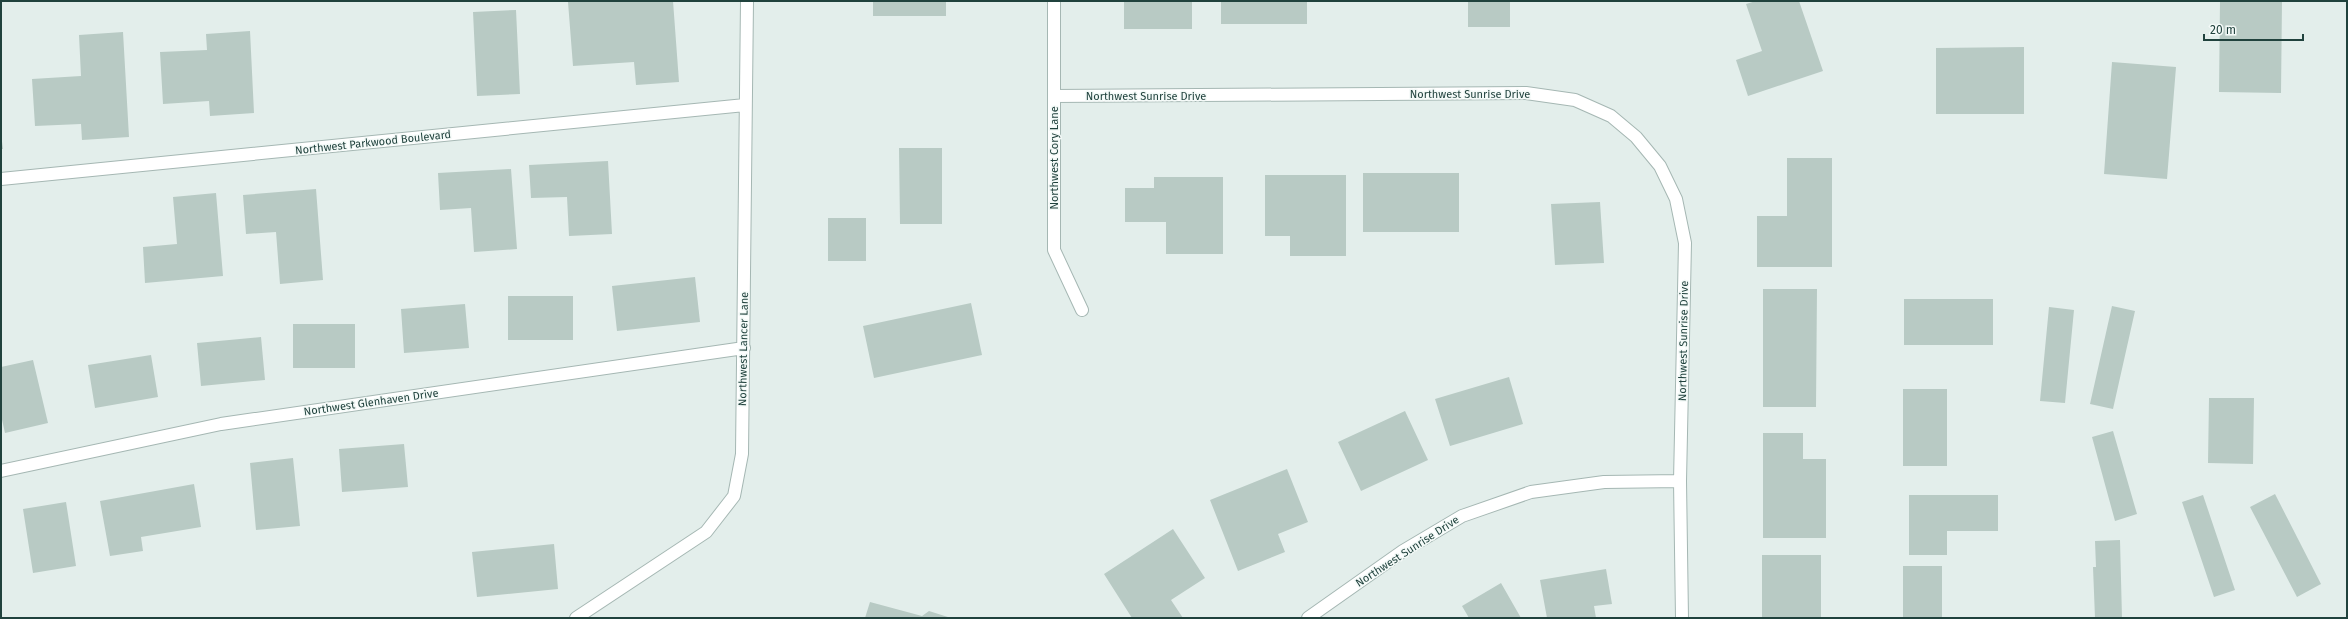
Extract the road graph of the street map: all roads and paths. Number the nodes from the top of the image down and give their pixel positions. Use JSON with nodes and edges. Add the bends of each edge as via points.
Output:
{"nodes":[{"id":1,"x":747,"y":1,"type":"edge"},
{"id":2,"x":1054,"y":1,"type":"edge"},
{"id":3,"x":1054,"y":96,"type":"junction"},
{"id":4,"x":745,"y":105,"type":"junction"},
{"id":5,"x":1,"y":179,"type":"edge"},
{"id":6,"x":1082,"y":310,"type":"dead end"},
{"id":7,"x":744,"y":348,"type":"junction"},
{"id":8,"x":1,"y":471,"type":"edge"},
{"id":9,"x":1680,"y":481,"type":"junction"},
{"id":10,"x":576,"y":618,"type":"edge"},
{"id":11,"x":1308,"y":618,"type":"edge"},
{"id":12,"x":1682,"y":618,"type":"edge"}],
"edges":[{"from":1,"to":4,"type":"street","name":"Northwest Lancer Lane"},
{"from":2,"to":3,"type":"street","name":"Northwest Cory Lane"},
{"from":3,"to":6,"type":"street","name":"Northwest Cory Lane","via":[[1054,250]]},
{"from":3,"to":9,"type":"street","name":"Northwest Sunrise Drive","via":[[1526,93],[1575,100],[1611,116],[1636,137],[1660,166],[1676,199],[1685,243]]},
{"from":4,"to":5,"type":"street","name":"Northwest Parkwood Boulevard"},
{"from":4,"to":7,"type":"street","name":"Northwest Lancer Lane"},
{"from":7,"to":8,"type":"street","name":"Northwest Glenhaven Drive","via":[[221,424]]},
{"from":7,"to":10,"type":"street","name":"Northwest Lancer Lane","via":[[742,454],[734,496],[706,532]]},
{"from":9,"to":11,"type":"street","name":"Northwest Sunrise Drive","via":[[1604,482],[1531,492],[1462,516],[1403,551]]},
{"from":9,"to":12,"type":"street","name":"Northwest Sunrise Drive"}]}
